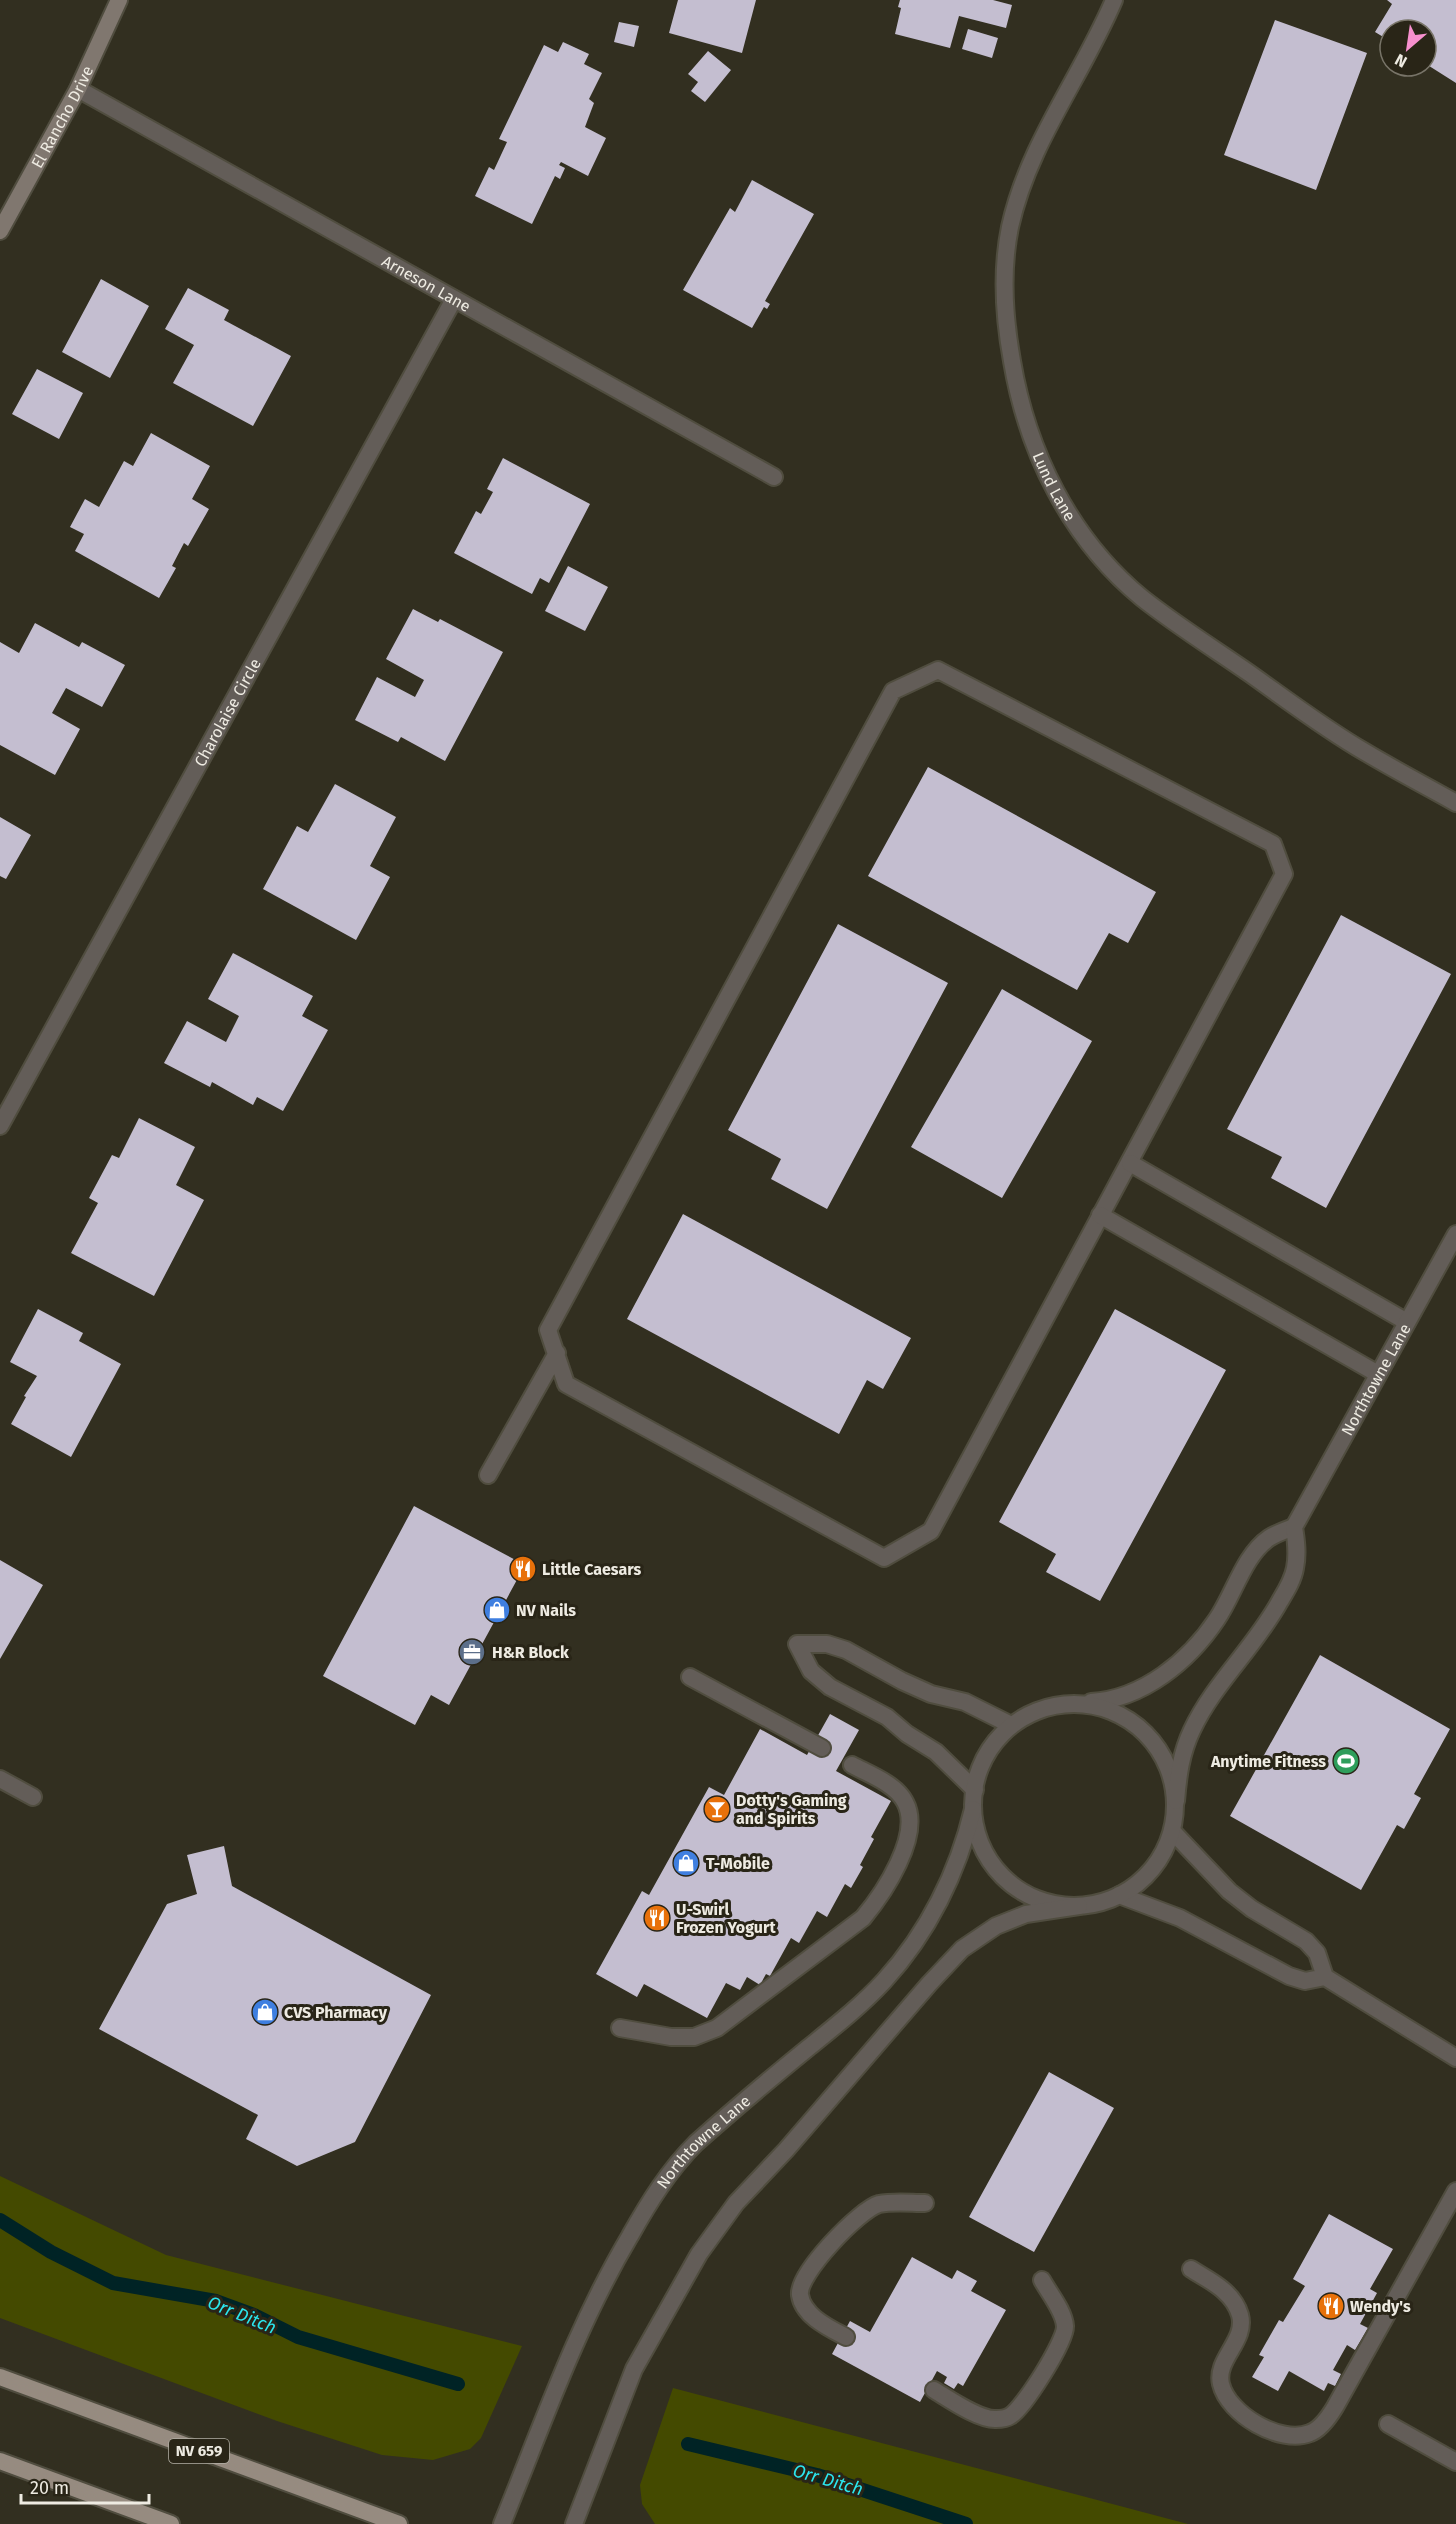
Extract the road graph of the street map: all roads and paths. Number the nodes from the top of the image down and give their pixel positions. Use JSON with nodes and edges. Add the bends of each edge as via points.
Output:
{"nodes":[{"id":1,"x":119,"y":0,"type":"edge"},
{"id":2,"x":1114,"y":0,"type":"edge"},
{"id":3,"x":78,"y":89,"type":"junction"},
{"id":4,"x":0,"y":231,"type":"edge"},
{"id":5,"x":454,"y":299,"type":"junction"},
{"id":6,"x":774,"y":477,"type":"dead end"},
{"id":7,"x":1456,"y":803,"type":"edge"},
{"id":8,"x":0,"y":1126,"type":"edge"},
{"id":9,"x":1130,"y":1163,"type":"junction"},
{"id":10,"x":1100,"y":1215,"type":"junction"},
{"id":11,"x":1456,"y":1234,"type":"edge"},
{"id":12,"x":1407,"y":1322,"type":"junction"},
{"id":13,"x":557,"y":1353,"type":"junction"},
{"id":14,"x":1378,"y":1374,"type":"junction"},
{"id":15,"x":488,"y":1475,"type":"dead end"},
{"id":16,"x":1294,"y":1527,"type":"junction"},
{"id":17,"x":690,"y":1677,"type":"dead end"},
{"id":18,"x":1070,"y":1704,"type":"junction"},
{"id":19,"x":1011,"y":1725,"type":"junction"},
{"id":20,"x":822,"y":1748,"type":"dead end"},
{"id":21,"x":852,"y":1765,"type":"dead end"},
{"id":22,"x":0,"y":1779,"type":"edge"},
{"id":23,"x":975,"y":1790,"type":"junction"},
{"id":24,"x":33,"y":1797,"type":"dead end"},
{"id":25,"x":1176,"y":1801,"type":"junction"},
{"id":26,"x":973,"y":1809,"type":"junction"},
{"id":27,"x":1173,"y":1833,"type":"junction"},
{"id":28,"x":1119,"y":1895,"type":"junction"},
{"id":29,"x":1079,"y":1906,"type":"junction"},
{"id":30,"x":1325,"y":1977,"type":"junction"},
{"id":31,"x":620,"y":2028,"type":"dead end"},
{"id":32,"x":1456,"y":2058,"type":"edge"},
{"id":33,"x":1456,"y":2191,"type":"edge"},
{"id":34,"x":925,"y":2203,"type":"dead end"},
{"id":35,"x":1191,"y":2269,"type":"dead end"},
{"id":36,"x":1042,"y":2280,"type":"dead end"},
{"id":37,"x":846,"y":2337,"type":"dead end"},
{"id":38,"x":0,"y":2377,"type":"edge"},
{"id":39,"x":934,"y":2390,"type":"dead end"},
{"id":40,"x":1388,"y":2424,"type":"dead end"},
{"id":41,"x":0,"y":2461,"type":"edge"},
{"id":42,"x":1456,"y":2462,"type":"edge"},
{"id":43,"x":171,"y":2524,"type":"edge"},
{"id":44,"x":399,"y":2524,"type":"edge"},
{"id":45,"x":502,"y":2524,"type":"edge"},
{"id":46,"x":574,"y":2524,"type":"edge"}],
"edges":[{"from":1,"to":3,"type":"main road","name":"El Rancho Drive"},
{"from":2,"to":7,"type":"street","name":"Lund Lane","via":[[1098,39],[1045,133],[1025,178],[1010,227],[1005,324],[1027,427],[1044,470],[1073,523],[1140,596],[1364,752]]},
{"from":3,"to":4,"type":"main road","name":"El Rancho Drive"},
{"from":3,"to":5,"type":"street","name":"Arneson Lane"},
{"from":5,"to":6,"type":"street","name":"Arneson Lane"},
{"from":5,"to":8,"type":"street","name":"Charolaise Circle"},
{"from":9,"to":10,"type":"street"},
{"from":9,"to":12,"type":"street"},
{"from":9,"to":13,"type":"street","via":[[1284,874],[1273,844],[938,670],[893,691],[548,1330]]},
{"from":10,"to":13,"type":"street","via":[[931,1532],[884,1558],[566,1384]]},
{"from":10,"to":14,"type":"street"},
{"from":11,"to":12,"type":"street","name":"Northtowne Lane"},
{"from":12,"to":14,"type":"street","name":"Northtowne Lane"},
{"from":13,"to":15,"type":"street"},
{"from":14,"to":16,"type":"street","name":"Northtowne Lane"},
{"from":16,"to":18,"type":"street","via":[[1269,1538],[1257,1550],[1216,1620],[1176,1664],[1132,1694],[1108,1701]]},
{"from":16,"to":25,"type":"street","via":[[1297,1554],[1289,1586],[1255,1642],[1211,1697],[1192,1729],[1178,1771]]},
{"from":17,"to":20,"type":"street"},
{"from":18,"to":19,"type":"street","via":[[1039,1710]]},
{"from":18,"to":25,"type":"street","via":[[1102,1707],[1131,1721],[1154,1743],[1170,1770]]},
{"from":19,"to":23,"type":"street","via":[[990,1749]]},
{"from":19,"to":23,"type":"street","via":[[965,1702],[931,1694],[902,1681],[846,1650],[827,1644],[797,1644],[811,1671],[830,1687],[887,1717],[936,1752]]},
{"from":21,"to":31,"type":"street","via":[[895,1790],[906,1802],[909,1822],[906,1843],[892,1874],[863,1918],[717,2028],[694,2037],[671,2037]]},
{"from":22,"to":24,"type":"street"},
{"from":23,"to":26,"type":"street"},
{"from":25,"to":27,"type":"street"},
{"from":26,"to":29,"type":"street","via":[[979,1840],[995,1868],[1018,1889],[1047,1902]]},
{"from":26,"to":45,"type":"street","name":"Northtowne Lane","via":[[965,1841],[944,1892],[896,1967],[864,2001],[696,2143],[661,2186],[607,2274],[582,2325]]},
{"from":27,"to":28,"type":"street","via":[[1159,1862]]},
{"from":27,"to":30,"type":"street","via":[[1251,1910],[1305,1941],[1317,1953]]},
{"from":28,"to":29,"type":"street"},
{"from":28,"to":30,"type":"street","via":[[1180,1918],[1289,1976],[1305,1981]]},
{"from":29,"to":46,"type":"street","via":[[1026,1914],[996,1926],[962,1949],[736,2203],[699,2254],[634,2369]]},
{"from":30,"to":32,"type":"street"},
{"from":33,"to":35,"type":"street","via":[[1327,2420],[1311,2433],[1291,2436],[1267,2429],[1229,2403],[1220,2383],[1223,2365],[1239,2335],[1240,2316],[1223,2289]]},
{"from":34,"to":37,"type":"street","via":[[880,2204],[868,2210],[814,2263],[802,2282],[800,2295],[806,2310]]},
{"from":36,"to":39,"type":"street","via":[[1065,2326],[1062,2339],[1020,2407],[1009,2417],[986,2419]]},
{"from":38,"to":44,"type":"main road","number":"NV 659"},
{"from":40,"to":42,"type":"street"},
{"from":41,"to":43,"type":"main road"}]}
